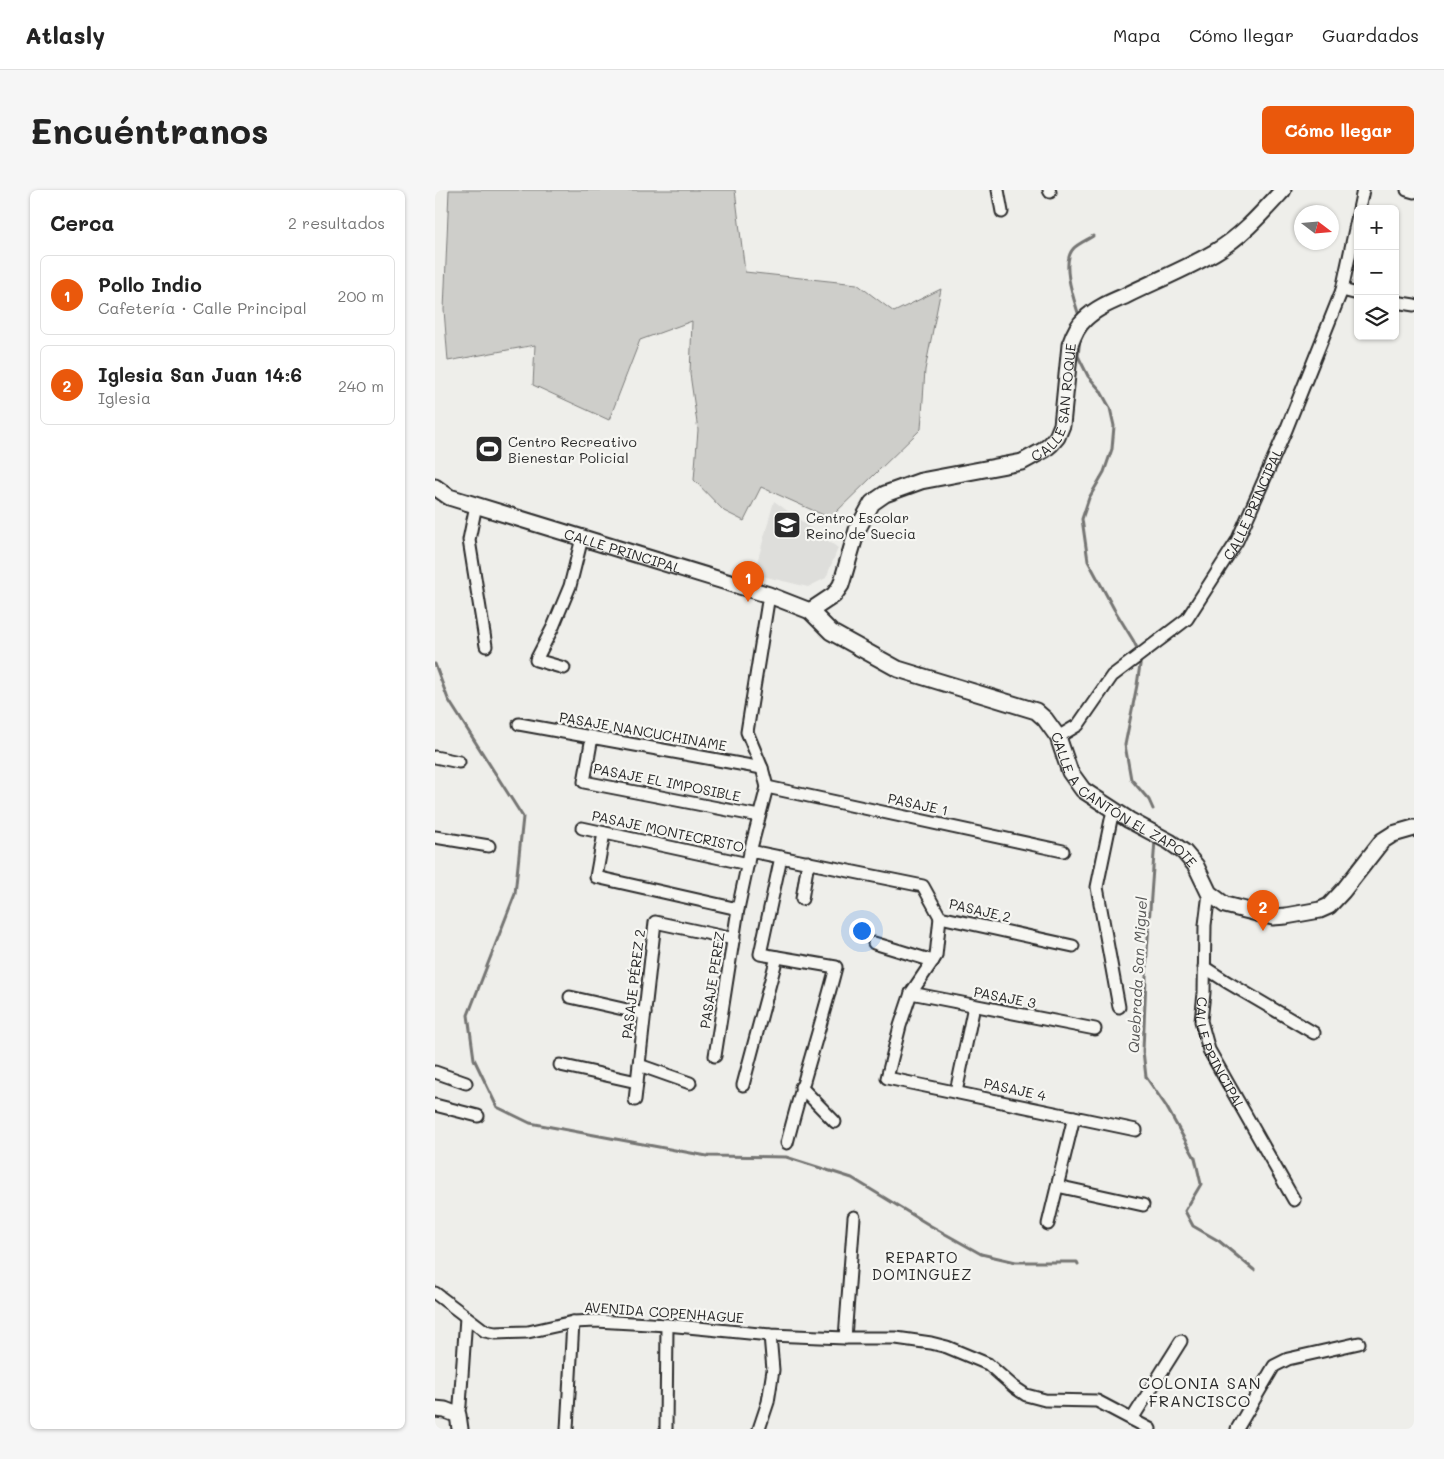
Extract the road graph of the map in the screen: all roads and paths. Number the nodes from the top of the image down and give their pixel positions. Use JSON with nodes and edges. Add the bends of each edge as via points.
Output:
{"nodes":[{"id":1,"x":998,"y":190,"type":"edge"},
{"id":2,"x":1283,"y":190,"type":"edge"},
{"id":3,"x":1363,"y":190,"type":"edge"},
{"id":4,"x":1407,"y":190,"type":"edge"},
{"id":5,"x":1414,"y":192,"type":"edge"},
{"id":6,"x":1360,"y":205,"type":"edge"},
{"id":7,"x":1002,"y":212,"type":"dead end"},
{"id":8,"x":1354,"y":234,"type":"edge"},
{"id":9,"x":1342,"y":290,"type":"junction"},
{"id":10,"x":1354,"y":293,"type":"edge"},
{"id":11,"x":1399,"y":303,"type":"edge"},
{"id":12,"x":1414,"y":305,"type":"edge"},
{"id":13,"x":435,"y":487,"type":"edge"},
{"id":14,"x":476,"y":505,"type":"junction"},
{"id":15,"x":582,"y":538,"type":"junction"},
{"id":16,"x":769,"y":595,"type":"junction"},
{"id":17,"x":810,"y":611,"type":"junction"},
{"id":18,"x":486,"y":646,"type":"dead end"},
{"id":19,"x":564,"y":668,"type":"dead end"},
{"id":20,"x":519,"y":724,"type":"dead end"},
{"id":21,"x":1058,"y":737,"type":"junction"},
{"id":22,"x":593,"y":738,"type":"junction"},
{"id":23,"x":435,"y":757,"type":"edge"},
{"id":24,"x":459,"y":762,"type":"dead end"},
{"id":25,"x":761,"y":768,"type":"junction"},
{"id":26,"x":767,"y":787,"type":"junction"},
{"id":27,"x":1113,"y":810,"type":"junction"},
{"id":28,"x":759,"y":816,"type":"junction"},
{"id":29,"x":582,"y":828,"type":"dead end"},
{"id":30,"x":1414,"y":828,"type":"edge"},
{"id":31,"x":604,"y":833,"type":"junction"},
{"id":32,"x":435,"y":837,"type":"edge"},
{"id":33,"x":489,"y":846,"type":"dead end"},
{"id":34,"x":750,"y":851,"type":"junction"},
{"id":35,"x":1063,"y":851,"type":"dead end"},
{"id":36,"x":781,"y":857,"type":"junction"},
{"id":37,"x":808,"y":862,"type":"junction"},
{"id":38,"x":748,"y":864,"type":"junction"},
{"id":39,"x":1209,"y":893,"type":"junction"},
{"id":40,"x":802,"y":899,"type":"dead end"},
{"id":41,"x":738,"y":908,"type":"junction"},
{"id":42,"x":940,"y":917,"type":"junction"},
{"id":43,"x":734,"y":939,"type":"junction"},
{"id":44,"x":874,"y":943,"type":"dead end"},
{"id":45,"x":1073,"y":946,"type":"dead end"},
{"id":46,"x":777,"y":957,"type":"junction"},
{"id":47,"x":933,"y":962,"type":"junction"},
{"id":48,"x":1204,"y":967,"type":"junction"},
{"id":49,"x":911,"y":993,"type":"junction"},
{"id":50,"x":570,"y":996,"type":"dead end"},
{"id":51,"x":974,"y":1006,"type":"junction"},
{"id":52,"x":1119,"y":1007,"type":"dead end"},
{"id":53,"x":645,"y":1014,"type":"junction"},
{"id":54,"x":1095,"y":1029,"type":"dead end"},
{"id":55,"x":1314,"y":1033,"type":"dead end"},
{"id":56,"x":715,"y":1056,"type":"dead end"},
{"id":57,"x":560,"y":1065,"type":"dead end"},
{"id":58,"x":639,"y":1065,"type":"junction"},
{"id":59,"x":435,"y":1072,"type":"edge"},
{"id":60,"x":637,"y":1082,"type":"junction"},
{"id":61,"x":690,"y":1082,"type":"dead end"},
{"id":62,"x":466,"y":1083,"type":"dead end"},
{"id":63,"x":743,"y":1085,"type":"dead end"},
{"id":64,"x":801,"y":1088,"type":"junction"},
{"id":65,"x":956,"y":1092,"type":"junction"},
{"id":66,"x":635,"y":1100,"type":"dead end"},
{"id":67,"x":435,"y":1105,"type":"edge"},
{"id":68,"x":478,"y":1116,"type":"dead end"},
{"id":69,"x":1074,"y":1117,"type":"junction"},
{"id":70,"x":835,"y":1122,"type":"dead end"},
{"id":71,"x":1136,"y":1130,"type":"dead end"},
{"id":72,"x":787,"y":1143,"type":"dead end"},
{"id":73,"x":1057,"y":1186,"type":"junction"},
{"id":74,"x":1295,"y":1200,"type":"dead end"},
{"id":75,"x":1143,"y":1205,"type":"dead end"},
{"id":76,"x":854,"y":1217,"type":"dead end"},
{"id":77,"x":1048,"y":1224,"type":"dead end"},
{"id":78,"x":435,"y":1293,"type":"edge"},
{"id":79,"x":466,"y":1317,"type":"junction"},
{"id":80,"x":573,"y":1322,"type":"junction"},
{"id":81,"x":667,"y":1325,"type":"junction"},
{"id":82,"x":770,"y":1334,"type":"junction"},
{"id":83,"x":845,"y":1338,"type":"junction"},
{"id":84,"x":1181,"y":1341,"type":"dead end"},
{"id":85,"x":1359,"y":1343,"type":"dead end"},
{"id":86,"x":435,"y":1409,"type":"edge"},
{"id":87,"x":1132,"y":1419,"type":"junction"},
{"id":88,"x":459,"y":1422,"type":"edge"},
{"id":89,"x":567,"y":1429,"type":"edge"},
{"id":90,"x":666,"y":1429,"type":"edge"},
{"id":91,"x":759,"y":1429,"type":"edge"},
{"id":92,"x":1150,"y":1429,"type":"edge"},
{"id":93,"x":1237,"y":1429,"type":"edge"}],
"edges":[{"from":1,"to":7,"type":"street"},
{"from":2,"to":17,"type":"street","name":"CALLE SAN ROQUE","via":[[1233,241],[1186,268],[1097,309],[1084,319],[1070,345],[1062,425],[1057,437],[1044,450],[1022,462],[921,481],[885,494],[872,503],[857,530],[841,585],[834,595]]},
{"from":3,"to":6,"type":"street"},
{"from":4,"to":5,"type":"street"},
{"from":8,"to":9,"type":"street","name":"CALLE PRINCIPAL"},
{"from":9,"to":10,"type":"street"},
{"from":9,"to":21,"type":"street","name":"CALLE PRINCIPAL","via":[[1237,541],[1187,619],[1112,676],[1078,725]]},
{"from":11,"to":12,"type":"street"},
{"from":13,"to":14,"type":"street","name":"CALLE PRINCIPAL","via":[[449,497]]},
{"from":14,"to":15,"type":"street","name":"CALLE PRINCIPAL"},
{"from":14,"to":18,"type":"street","via":[[469,540]]},
{"from":15,"to":16,"type":"street","name":"CALLE PRINCIPAL"},
{"from":15,"to":19,"type":"street","via":[[570,586],[536,660]]},
{"from":16,"to":17,"type":"street","name":"CALLE PRINCIPAL"},
{"from":16,"to":25,"type":"street","via":[[747,732]]},
{"from":17,"to":21,"type":"street","name":"CALLE A CANTÓN EL ZAPOTE","via":[[831,632],[898,669],[1036,712]]},
{"from":20,"to":22,"type":"street","name":"PASAJE NANCUCHINAME"},
{"from":21,"to":27,"type":"street","name":"CALLE A CANTÓN EL ZAPOTE","via":[[1075,780],[1092,797]]},
{"from":22,"to":25,"type":"street","name":"PASAJE NANCUCHINAME"},
{"from":22,"to":28,"type":"street","name":"PASAJE EL IMPOSIBLE","via":[[584,782]]},
{"from":23,"to":24,"type":"street"},
{"from":25,"to":26,"type":"street"},
{"from":26,"to":28,"type":"street","name":"PASAJE PEREZ"},
{"from":26,"to":35,"type":"street","name":"PASAJE 1"},
{"from":27,"to":39,"type":"street","name":"CALLE A CANTÓN EL ZAPOTE","via":[[1184,852],[1196,866]]},
{"from":27,"to":52,"type":"street","via":[[1097,887]]},
{"from":28,"to":34,"type":"street","name":"PASAJE PEREZ"},
{"from":29,"to":31,"type":"street","name":"PASAJE MONTECRISTO"},
{"from":30,"to":39,"type":"street","via":[[1382,841],[1343,891],[1329,906],[1320,910],[1273,917],[1225,905]]},
{"from":31,"to":38,"type":"street","name":"PASAJE MONTECRISTO"},
{"from":31,"to":41,"type":"street","via":[[596,877]]},
{"from":32,"to":33,"type":"street"},
{"from":34,"to":36,"type":"street","name":"PASAJE 2"},
{"from":34,"to":38,"type":"street","name":"PASAJE PEREZ"},
{"from":36,"to":37,"type":"street","name":"PASAJE 2"},
{"from":36,"to":46,"type":"street","via":[[760,954]]},
{"from":37,"to":40,"type":"street"},
{"from":37,"to":42,"type":"street","name":"PASAJE 2","via":[[923,886]]},
{"from":38,"to":41,"type":"street","name":"PASAJE PEREZ"},
{"from":39,"to":48,"type":"street","name":"CALLE PRINCIPAL"},
{"from":41,"to":43,"type":"street","name":"PASAJE PEREZ"},
{"from":42,"to":45,"type":"street","name":"PASAJE 2"},
{"from":42,"to":47,"type":"street"},
{"from":43,"to":53,"type":"street","name":"PASAJE PÉREZ 2","via":[[655,922]]},
{"from":43,"to":56,"type":"street","name":"PASAJE PEREZ"},
{"from":44,"to":47,"type":"street"},
{"from":46,"to":63,"type":"street"},
{"from":46,"to":64,"type":"street","via":[[835,967]]},
{"from":47,"to":49,"type":"street"},
{"from":48,"to":55,"type":"street"},
{"from":48,"to":74,"type":"street","name":"CALLE PRINCIPAL","via":[[1201,1020],[1209,1050]]},
{"from":49,"to":51,"type":"street","name":"PASAJE 3"},
{"from":49,"to":65,"type":"street","name":"PASAJE 4","via":[[887,1078]]},
{"from":50,"to":53,"type":"street"},
{"from":51,"to":54,"type":"street","name":"PASAJE 3"},
{"from":51,"to":65,"type":"street"},
{"from":53,"to":58,"type":"street","name":"PASAJE PÉREZ 2"},
{"from":57,"to":60,"type":"street"},
{"from":58,"to":60,"type":"street","name":"PASAJE PÉREZ 2"},
{"from":58,"to":61,"type":"street"},
{"from":59,"to":62,"type":"street"},
{"from":60,"to":66,"type":"street","name":"PASAJE PÉREZ 2"},
{"from":64,"to":70,"type":"street"},
{"from":64,"to":72,"type":"street"},
{"from":65,"to":69,"type":"street","name":"PASAJE 4"},
{"from":67,"to":68,"type":"street"},
{"from":69,"to":71,"type":"street","name":"PASAJE 4"},
{"from":69,"to":73,"type":"street"},
{"from":73,"to":75,"type":"street"},
{"from":73,"to":77,"type":"street"},
{"from":76,"to":83,"type":"street"},
{"from":78,"to":79,"type":"street","name":"AVENIDA COPENHAGUE"},
{"from":79,"to":80,"type":"street","name":"AVENIDA COPENHAGUE","via":[[485,1331],[495,1333],[528,1332]]},
{"from":79,"to":88,"type":"street"},
{"from":80,"to":81,"type":"street","name":"AVENIDA COPENHAGUE"},
{"from":80,"to":89,"type":"street"},
{"from":81,"to":82,"type":"street","name":"AVENIDA COPENHAGUE"},
{"from":81,"to":90,"type":"street"},
{"from":82,"to":83,"type":"street","name":"AVENIDA COPENHAGUE"},
{"from":82,"to":91,"type":"street","via":[[773,1370],[768,1402]]},
{"from":83,"to":87,"type":"street","name":"AVENIDA COPENHAGUE","via":[[896,1338],[947,1347],[989,1364],[1026,1395],[1045,1400],[1097,1401]]},
{"from":84,"to":87,"type":"street"},
{"from":85,"to":93,"type":"street","via":[[1295,1357],[1274,1366]]},
{"from":86,"to":88,"type":"street","via":[[445,1410]]},
{"from":87,"to":92,"type":"street","name":"AVENIDA COPENHAGUE"}]}
